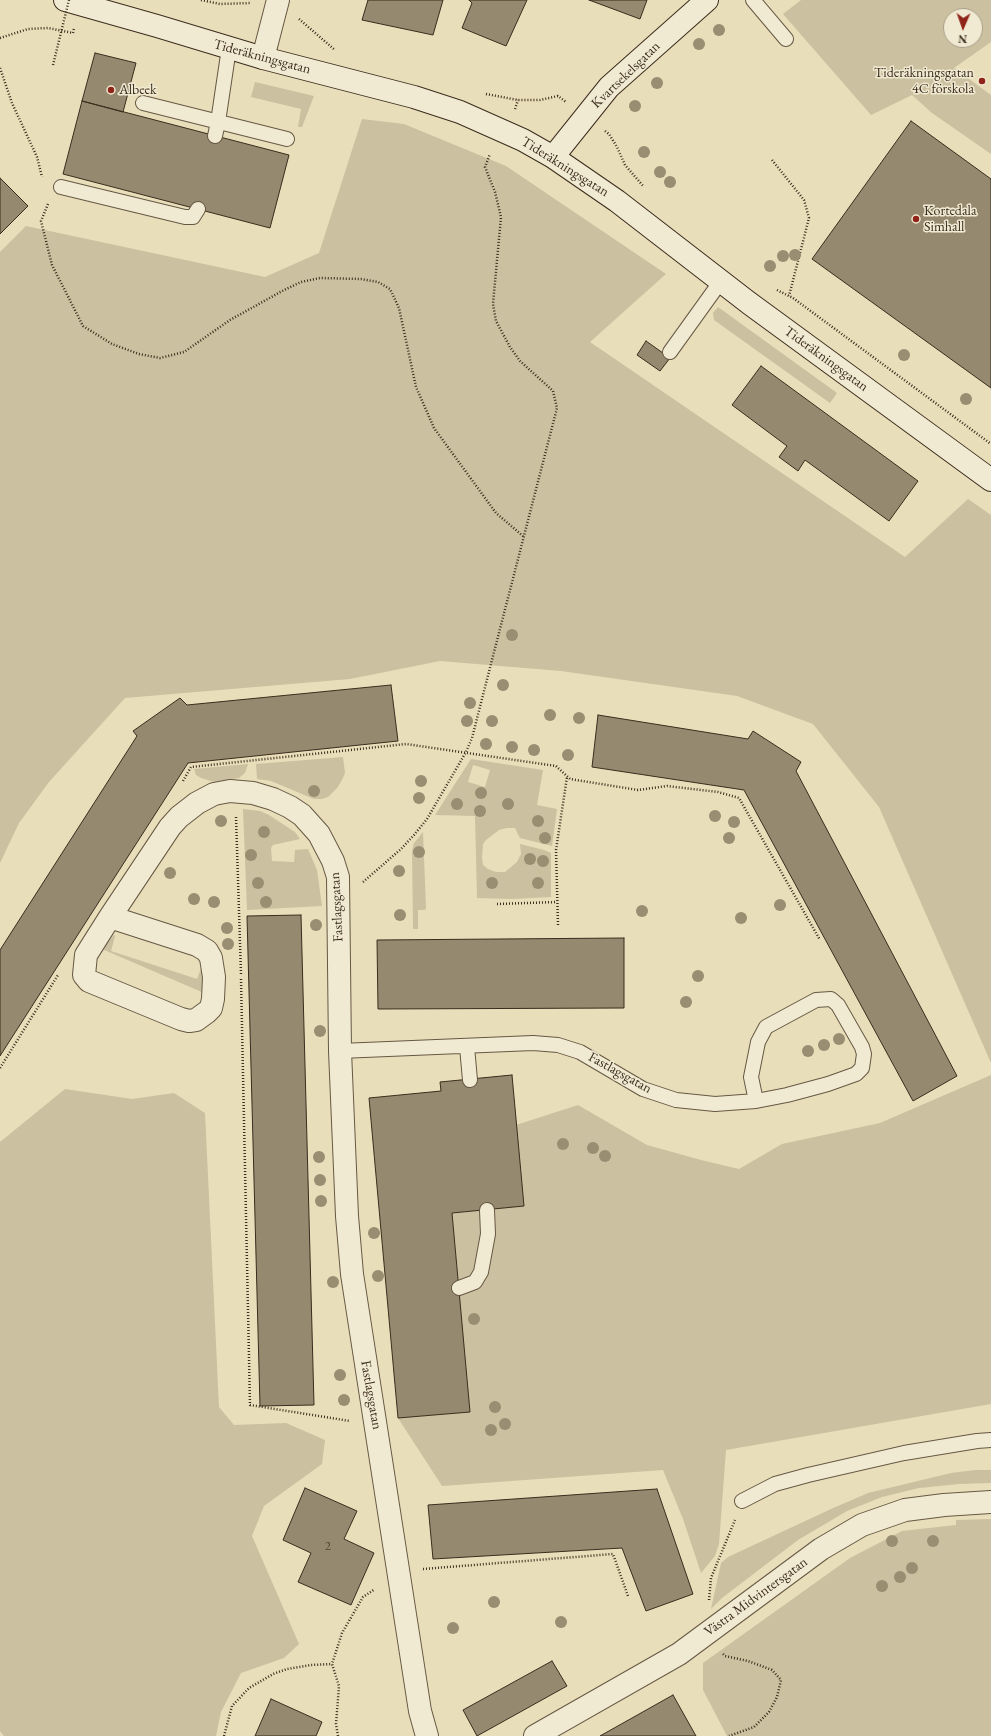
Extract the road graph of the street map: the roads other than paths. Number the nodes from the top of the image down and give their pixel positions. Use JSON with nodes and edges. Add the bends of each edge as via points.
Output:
{"nodes":[{"id":1,"x":65,"y":0,"type":"edge"},
{"id":2,"x":278,"y":0,"type":"edge"},
{"id":3,"x":707,"y":0,"type":"edge"},
{"id":4,"x":753,"y":0,"type":"edge"},
{"id":5,"x":786,"y":39,"type":"dead end"},
{"id":6,"x":229,"y":48,"type":"junction"},
{"id":7,"x":263,"y":58,"type":"junction"},
{"id":8,"x":143,"y":103,"type":"dead end"},
{"id":9,"x":217,"y":129,"type":"junction"},
{"id":10,"x":287,"y":139,"type":"dead end"},
{"id":11,"x":553,"y":157,"type":"junction"},
{"id":12,"x":61,"y":186,"type":"dead end"},
{"id":13,"x":198,"y":209,"type":"dead end"},
{"id":14,"x":721,"y":281,"type":"junction"},
{"id":15,"x":670,"y":352,"type":"dead end"},
{"id":16,"x":991,"y":480,"type":"edge"},
{"id":17,"x":110,"y":917,"type":"junction"},
{"id":18,"x":467,"y":1047,"type":"junction"},
{"id":19,"x":340,"y":1051,"type":"junction"},
{"id":20,"x":470,"y":1080,"type":"dead end"},
{"id":21,"x":756,"y":1101,"type":"junction"},
{"id":22,"x":487,"y":1210,"type":"dead end"},
{"id":23,"x":459,"y":1288,"type":"dead end"},
{"id":24,"x":991,"y":1440,"type":"edge"},
{"id":25,"x":742,"y":1501,"type":"road end"},
{"id":26,"x":991,"y":1502,"type":"edge"},
{"id":27,"x":427,"y":1736,"type":"edge"},
{"id":28,"x":535,"y":1736,"type":"edge"}],
"edges":[{"from":1,"to":6,"type":"street","name":"Tideräkningsgatan"},
{"from":2,"to":7,"type":"street"},
{"from":3,"to":11,"type":"street","name":"Kvartsekelsgatan","via":[[609,87]]},
{"from":4,"to":5,"type":"lane"},
{"from":6,"to":7,"type":"street","name":"Tideräkningsgatan"},
{"from":6,"to":9,"type":"lane"},
{"from":7,"to":11,"type":"street","name":"Tideräkningsgatan","via":[[414,97],[460,112],[523,140]]},
{"from":8,"to":9,"type":"lane"},
{"from":9,"to":10,"type":"lane"},
{"from":11,"to":14,"type":"street","name":"Tideräkningsgatan","via":[[617,201]]},
{"from":12,"to":13,"type":"lane","via":[[185,217],[193,218]]},
{"from":14,"to":15,"type":"lane"},
{"from":14,"to":16,"type":"street","name":"Tideräkningsgatan"},
{"from":17,"to":17,"type":"street","name":"Fastlagsgatan","via":[[197,945],[207,951],[211,958],[214,977],[212,1004],[205,1014],[196,1020],[185,1020],[87,979],[84,968],[86,955]]},
{"from":17,"to":19,"type":"street","name":"Fastlagsgatan","via":[[162,839],[179,818],[201,801],[214,794],[253,793],[290,806],[319,834],[338,877]]},
{"from":18,"to":19,"type":"lane","name":"Fastlagsgatan"},
{"from":18,"to":20,"type":"lane"},
{"from":18,"to":21,"type":"lane","name":"Fastlagsgatan","via":[[533,1043],[558,1045],[580,1052],[643,1089],[676,1100],[715,1104]]},
{"from":19,"to":27,"type":"street","name":"Fastlagsgatan","via":[[352,1274],[420,1711]]},
{"from":21,"to":21,"type":"lane","name":"Fastlagsgatan","via":[[751,1077],[758,1042],[766,1027],[816,1000],[831,999],[838,1005],[862,1046],[862,1068],[856,1074],[828,1084]]},
{"from":22,"to":23,"type":"lane","via":[[488,1234],[481,1272],[475,1282]]},
{"from":24,"to":25,"type":"lane","via":[[904,1453],[816,1473],[775,1484]]},
{"from":26,"to":28,"type":"street","name":"Västra Midvintersgatan","via":[[905,1510],[862,1525],[821,1549],[679,1654]]}]}
